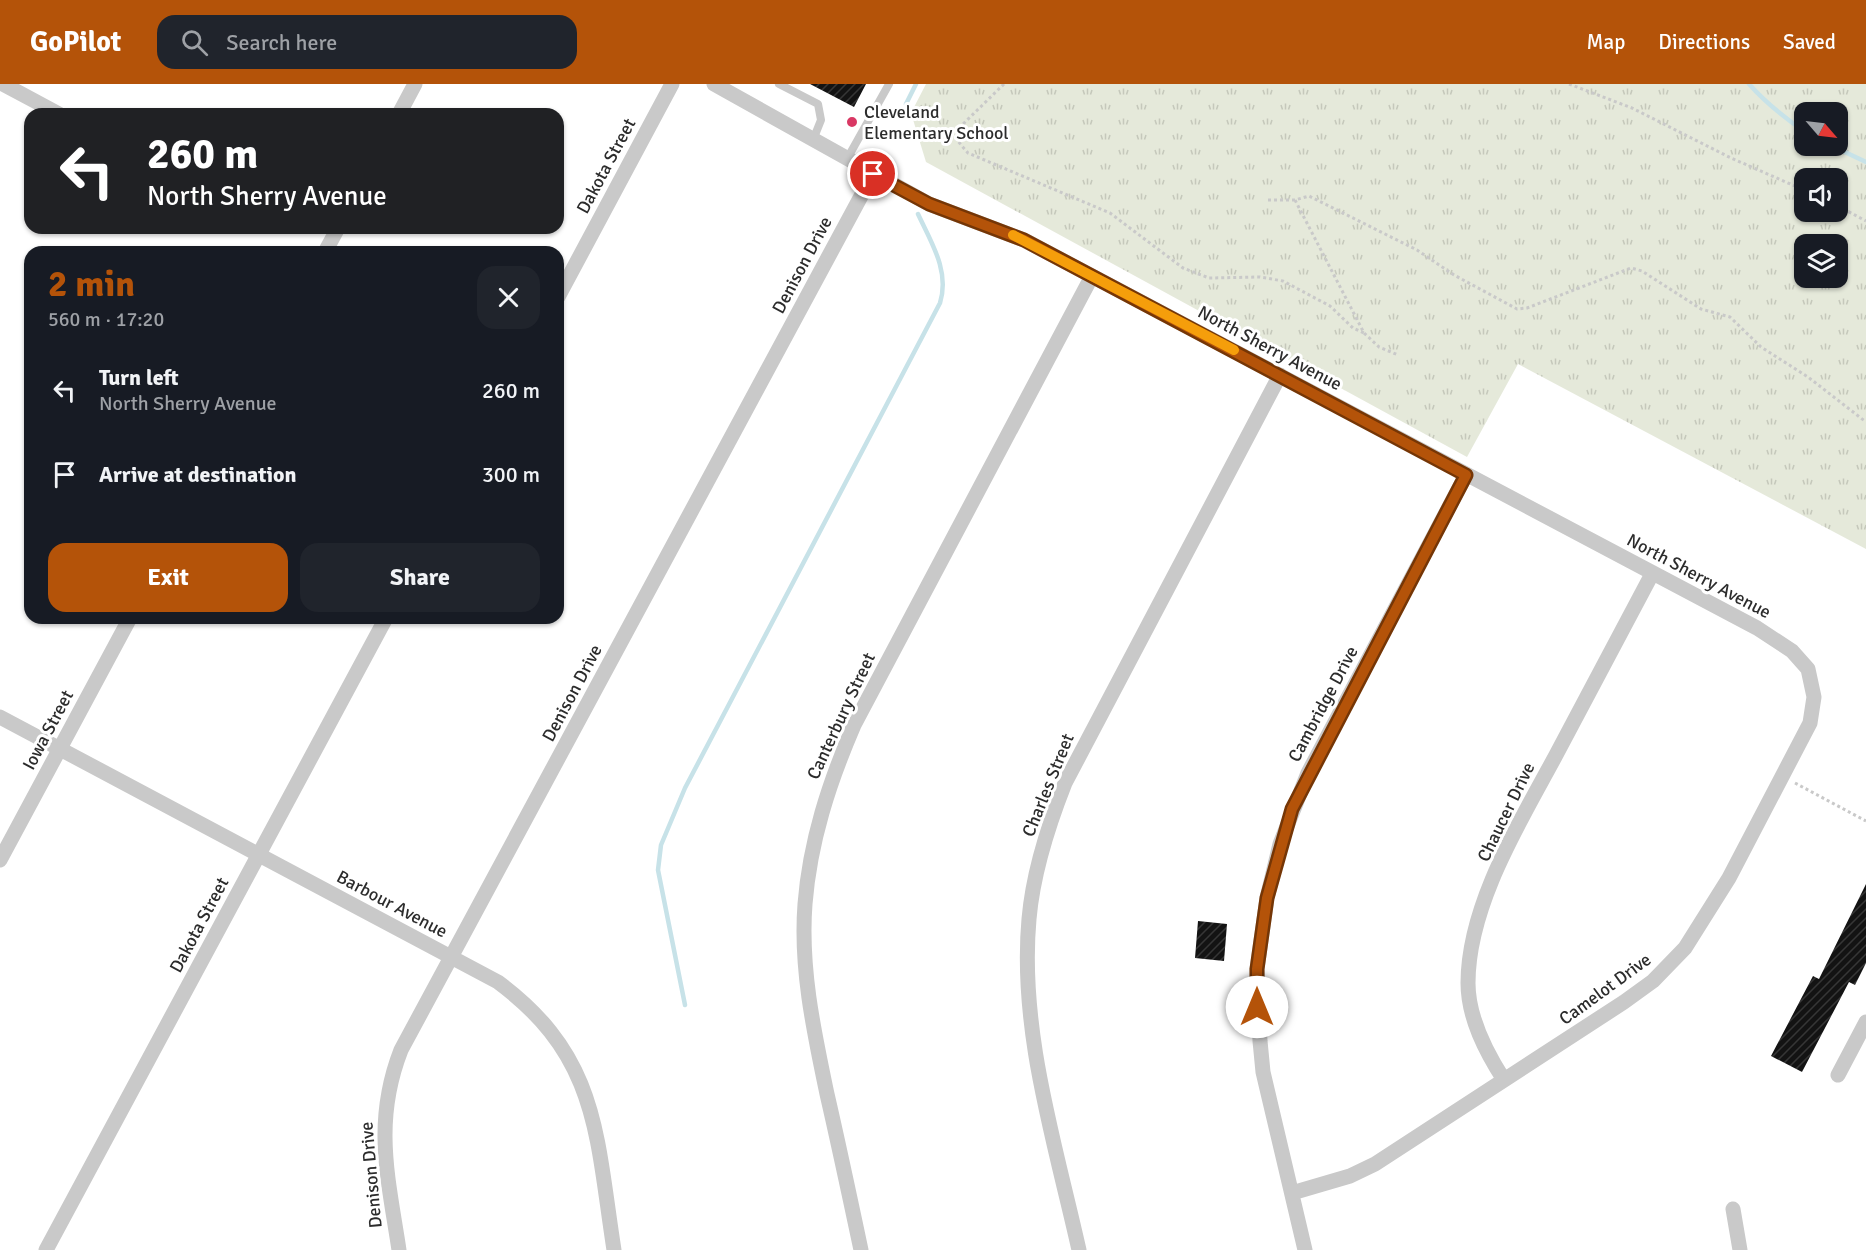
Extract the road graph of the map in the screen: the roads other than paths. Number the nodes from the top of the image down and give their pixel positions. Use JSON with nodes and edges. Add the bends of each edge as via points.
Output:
{"nodes":[{"id":1,"x":3,"y":84,"type":"edge"},
{"id":2,"x":415,"y":84,"type":"edge"},
{"id":3,"x":672,"y":84,"type":"edge"},
{"id":4,"x":714,"y":84,"type":"edge"},
{"id":5,"x":779,"y":84,"type":"edge"},
{"id":6,"x":889,"y":84,"type":"edge"},
{"id":7,"x":48,"y":108,"type":"edge"},
{"id":8,"x":402,"y":108,"type":"edge"},
{"id":9,"x":813,"y":140,"type":"junction"},
{"id":10,"x":847,"y":159,"type":"junction"},
{"id":11,"x":873,"y":174,"type":"junction"},
{"id":12,"x":1092,"y":276,"type":"junction"},
{"id":13,"x":564,"y":286,"type":"edge"},
{"id":14,"x":1280,"y":375,"type":"junction"},
{"id":15,"x":1466,"y":475,"type":"junction"},
{"id":16,"x":1652,"y":574,"type":"junction"},
{"id":17,"x":127,"y":624,"type":"edge"},
{"id":18,"x":383,"y":624,"type":"edge"},
{"id":19,"x":1801,"y":659,"type":"joint"},
{"id":20,"x":0,"y":717,"type":"edge"},
{"id":21,"x":59,"y":750,"type":"junction"},
{"id":22,"x":259,"y":856,"type":"junction"},
{"id":23,"x":0,"y":860,"type":"edge"},
{"id":24,"x":451,"y":958,"type":"junction"},
{"id":25,"x":1866,"y":1022,"type":"edge"},
{"id":26,"x":1838,"y":1076,"type":"dead end"},
{"id":27,"x":1504,"y":1080,"type":"junction"},
{"id":28,"x":1292,"y":1193,"type":"junction"},
{"id":29,"x":1733,"y":1209,"type":"dead end"},
{"id":30,"x":46,"y":1250,"type":"edge"},
{"id":31,"x":399,"y":1250,"type":"edge"},
{"id":32,"x":614,"y":1250,"type":"edge"},
{"id":33,"x":861,"y":1250,"type":"edge"},
{"id":34,"x":1079,"y":1250,"type":"edge"},
{"id":35,"x":1305,"y":1250,"type":"edge"},
{"id":36,"x":1740,"y":1250,"type":"edge"}],
"edges":[{"from":1,"to":7,"type":"street"},
{"from":2,"to":8,"type":"street"},
{"from":3,"to":13,"type":"street","name":"Dakota Street"},
{"from":4,"to":9,"type":"street","name":"North Sherry Avenue"},
{"from":5,"to":9,"type":"lane","via":[[818,104],[821,120]]},
{"from":6,"to":10,"type":"lane"},
{"from":9,"to":10,"type":"street","name":"North Sherry Avenue"},
{"from":10,"to":11,"type":"street","name":"North Sherry Avenue"},
{"from":11,"to":12,"type":"street","name":"North Sherry Avenue","via":[[929,204],[1024,240]]},
{"from":11,"to":24,"type":"street","name":"Denison Drive"},
{"from":12,"to":14,"type":"street","name":"North Sherry Avenue"},
{"from":12,"to":33,"type":"street","name":"Canterbury Street","via":[[854,725],[827,791],[817,830],[805,904],[806,974]]},
{"from":14,"to":15,"type":"street","name":"North Sherry Avenue"},
{"from":14,"to":34,"type":"street","name":"Charles Street","via":[[1094,724],[1051,819],[1039,860],[1029,918],[1029,999],[1034,1044]]},
{"from":15,"to":16,"type":"street","name":"North Sherry Avenue"},
{"from":15,"to":28,"type":"street","name":"Cambridge Drive","via":[[1308,773],[1280,844],[1267,898],[1257,969],[1257,1007],[1263,1072]]},
{"from":16,"to":19,"type":"street","name":"North Sherry Avenue","via":[[1757,628]]},
{"from":16,"to":27,"type":"street","name":"Chaucer Drive","via":[[1523,817],[1484,903],[1469,962],[1470,1002],[1481,1039]]},
{"from":17,"to":21,"type":"street","name":"Iowa Street"},
{"from":18,"to":22,"type":"street","name":"Dakota Street"},
{"from":19,"to":27,"type":"street","name":"Camelot Drive","via":[[1812,682],[1814,708],[1803,739],[1718,898],[1685,948],[1624,1002]]},
{"from":20,"to":21,"type":"street","name":"Barbour Avenue"},
{"from":21,"to":22,"type":"street","name":"Barbour Avenue"},
{"from":21,"to":23,"type":"street","name":"Iowa Street"},
{"from":22,"to":24,"type":"street","name":"Barbour Avenue"},
{"from":22,"to":30,"type":"street","name":"Dakota Street"},
{"from":24,"to":31,"type":"street","name":"Denison Drive","via":[[401,1050],[386,1102],[385,1158]]},
{"from":24,"to":32,"type":"street","name":"Barbour Avenue","via":[[498,982],[521,999],[571,1060],[588,1097],[593,1119]]},
{"from":25,"to":26,"type":"street"},
{"from":27,"to":28,"type":"street","name":"Camelot Drive","via":[[1375,1164],[1350,1176]]},
{"from":28,"to":35,"type":"street","name":"Cambridge Drive"},
{"from":29,"to":36,"type":"street"}]}
